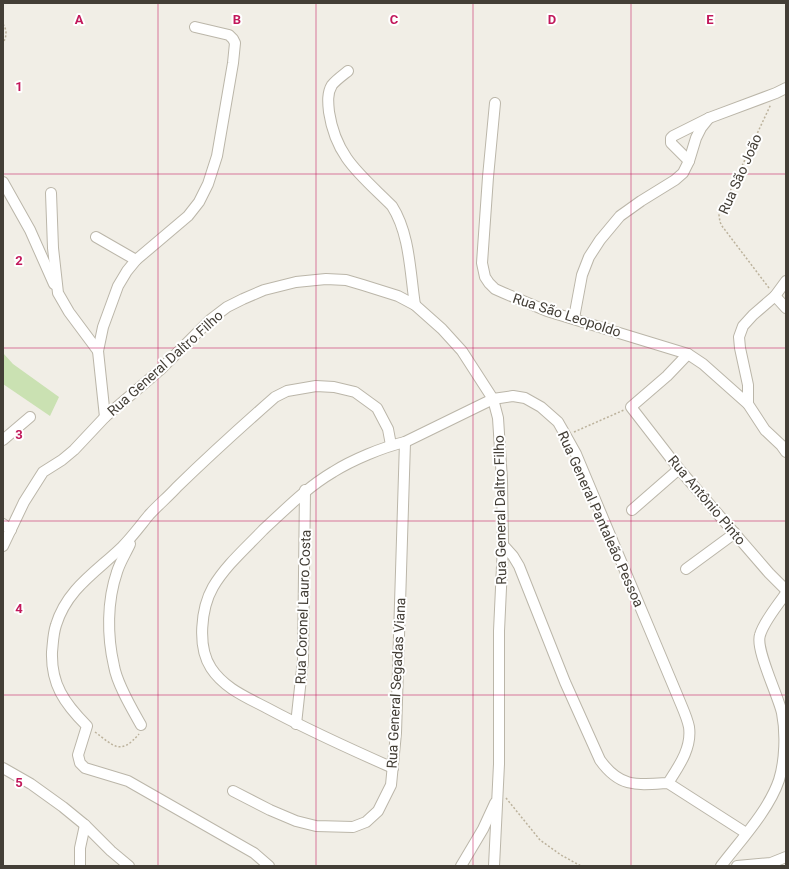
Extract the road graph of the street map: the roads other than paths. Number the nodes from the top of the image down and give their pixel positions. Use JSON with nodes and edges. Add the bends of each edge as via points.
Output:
{"nodes":[{"id":1,"x":194,"y":27,"type":"dead end"},
{"id":2,"x":348,"y":71,"type":"dead end"},
{"id":3,"x":786,"y":88,"type":"edge"},
{"id":4,"x":495,"y":103,"type":"dead end"},
{"id":5,"x":709,"y":118,"type":"junction"},
{"id":6,"x":689,"y":161,"type":"junction"},
{"id":7,"x":3,"y":182,"type":"edge"},
{"id":8,"x":51,"y":193,"type":"dead end"},
{"id":9,"x":96,"y":238,"type":"dead end"},
{"id":10,"x":136,"y":260,"type":"junction"},
{"id":11,"x":786,"y":281,"type":"edge"},
{"id":12,"x":58,"y":293,"type":"junction"},
{"id":13,"x":775,"y":296,"type":"junction"},
{"id":14,"x":415,"y":305,"type":"junction"},
{"id":15,"x":786,"y":308,"type":"edge"},
{"id":16,"x":574,"y":318,"type":"junction"},
{"id":17,"x":98,"y":351,"type":"junction"},
{"id":18,"x":688,"y":354,"type":"junction"},
{"id":19,"x":493,"y":399,"type":"junction"},
{"id":20,"x":748,"y":404,"type":"junction"},
{"id":21,"x":30,"y":417,"type":"dead end"},
{"id":22,"x":105,"y":417,"type":"junction"},
{"id":23,"x":3,"y":440,"type":"edge"},
{"id":24,"x":405,"y":442,"type":"junction"},
{"id":25,"x":391,"y":446,"type":"junction"},
{"id":26,"x":784,"y":446,"type":"edge"},
{"id":27,"x":679,"y":469,"type":"junction"},
{"id":28,"x":305,"y":490,"type":"junction"},
{"id":29,"x":632,"y":510,"type":"dead end"},
{"id":30,"x":3,"y":524,"type":"edge"},
{"id":31,"x":11,"y":530,"type":"junction"},
{"id":32,"x":735,"y":533,"type":"junction"},
{"id":33,"x":134,"y":534,"type":"junction"},
{"id":34,"x":503,"y":545,"type":"junction"},
{"id":35,"x":3,"y":546,"type":"edge"},
{"id":36,"x":686,"y":569,"type":"dead end"},
{"id":37,"x":786,"y":590,"type":"edge"},
{"id":38,"x":786,"y":593,"type":"edge"},
{"id":39,"x":296,"y":724,"type":"junction"},
{"id":40,"x":141,"y":725,"type":"road end"},
{"id":41,"x":3,"y":768,"type":"edge"},
{"id":42,"x":393,"y":768,"type":"junction"},
{"id":43,"x":668,"y":783,"type":"junction"},
{"id":44,"x":233,"y":791,"type":"dead end"},
{"id":45,"x":497,"y":797,"type":"junction"},
{"id":46,"x":85,"y":825,"type":"junction"},
{"id":47,"x":746,"y":833,"type":"junction"},
{"id":48,"x":786,"y":857,"type":"edge"},
{"id":49,"x":80,"y":866,"type":"edge"},
{"id":50,"x":129,"y":866,"type":"edge"},
{"id":51,"x":268,"y":866,"type":"edge"},
{"id":52,"x":461,"y":866,"type":"edge"},
{"id":53,"x":494,"y":866,"type":"edge"},
{"id":54,"x":721,"y":866,"type":"edge"},
{"id":55,"x":738,"y":866,"type":"edge"}],
"edges":[{"from":1,"to":10,"type":"street","via":[[229,35],[235,43],[217,156],[199,202],[188,216]]},
{"from":2,"to":14,"type":"street","via":[[332,86],[329,94],[331,125],[343,155],[356,172],[396,212],[406,245]]},
{"from":3,"to":5,"type":"street"},
{"from":4,"to":16,"type":"street","name":"Rua São Leopoldo","via":[[483,237],[482,263],[485,277],[495,289],[547,311]]},
{"from":5,"to":6,"type":"street","via":[[700,128]]},
{"from":5,"to":6,"type":"street","via":[[676,133],[671,138],[671,143]]},
{"from":6,"to":16,"type":"street","via":[[683,173],[620,216],[600,240],[582,275]]},
{"from":7,"to":12,"type":"street","via":[[30,230]]},
{"from":8,"to":12,"type":"street"},
{"from":9,"to":10,"type":"street"},
{"from":10,"to":17,"type":"street","via":[[118,286],[103,327]]},
{"from":11,"to":13,"type":"street"},
{"from":12,"to":17,"type":"street"},
{"from":13,"to":15,"type":"street"},
{"from":13,"to":20,"type":"street","via":[[752,315],[743,326],[739,337],[748,385]]},
{"from":14,"to":19,"type":"street","name":"Rua General Daltro Filho","via":[[462,351]]},
{"from":14,"to":22,"type":"street","name":"Rua General Daltro Filho","via":[[398,296],[346,280],[310,280],[264,290],[243,298],[210,320],[160,370]]},
{"from":16,"to":18,"type":"street","name":"Rua São Leopoldo"},
{"from":17,"to":22,"type":"street"},
{"from":18,"to":20,"type":"street","name":"Rua São Leopoldo"},
{"from":18,"to":27,"type":"street","name":"Rua Antônio Pinto","via":[[631,407]]},
{"from":19,"to":24,"type":"street","name":"Rua General Pantaleão Pessoa"},
{"from":19,"to":34,"type":"street","name":"Rua General Daltro Filho","via":[[498,418]]},
{"from":19,"to":43,"type":"street","name":"Rua General Pantaleão Pessoa","via":[[513,396],[525,398],[541,407],[558,422],[576,454],[689,728],[686,752]]},
{"from":20,"to":26,"type":"street","name":"Rua São Leopoldo","via":[[765,430]]},
{"from":21,"to":23,"type":"street"},
{"from":22,"to":31,"type":"street","name":"Rua General Daltro Filho","via":[[74,450],[43,472],[24,502]]},
{"from":24,"to":25,"type":"street","name":"Rua General Pantaleão Pessoa"},
{"from":24,"to":42,"type":"street","name":"Rua General Segadas Viana"},
{"from":25,"to":28,"type":"street","name":"Rua General Pantaleão Pessoa","via":[[334,471]]},
{"from":25,"to":33,"type":"street","via":[[388,429],[377,408],[355,392],[316,386],[287,391],[275,397],[203,462],[149,515]]},
{"from":27,"to":29,"type":"street"},
{"from":27,"to":32,"type":"street","name":"Rua Antônio Pinto"},
{"from":28,"to":39,"type":"street","name":"Rua Coronel Lauro Costa","via":[[303,660]]},
{"from":28,"to":39,"type":"street","name":"Rua General Pantaleão Pessoa","via":[[248,545],[212,587],[206,603],[202,642],[206,659],[222,683]]},
{"from":30,"to":31,"type":"street"},
{"from":31,"to":35,"type":"street","name":"Rua General Daltro Filho"},
{"from":32,"to":36,"type":"street"},
{"from":32,"to":37,"type":"street","name":"Rua Antônio Pinto"},
{"from":33,"to":40,"type":"street","via":[[117,570],[109,625],[114,668]]},
{"from":33,"to":51,"type":"street","via":[[75,589],[56,624],[52,662],[54,678],[60,693],[87,726],[78,755],[80,763],[85,768],[128,781],[254,852]]},
{"from":34,"to":43,"type":"street","via":[[519,566],[565,682],[600,760],[617,777],[629,783]]},
{"from":34,"to":45,"type":"street","name":"Rua General Daltro Filho"},
{"from":38,"to":47,"type":"street","via":[[760,635],[759,645],[782,714],[784,736],[779,779],[762,813]]},
{"from":39,"to":42,"type":"street","name":"Rua General Pantaleão Pessoa"},
{"from":41,"to":46,"type":"street","via":[[31,784]]},
{"from":42,"to":44,"type":"street","name":"Rua General Segadas Viana","via":[[391,785],[378,811],[366,822],[353,827],[316,826],[296,821]]},
{"from":43,"to":47,"type":"street"},
{"from":45,"to":52,"type":"street","via":[[483,829]]},
{"from":45,"to":53,"type":"street","name":"Rua General Daltro Filho"},
{"from":46,"to":49,"type":"street","via":[[80,848]]},
{"from":46,"to":50,"type":"street"},
{"from":47,"to":54,"type":"street"},
{"from":48,"to":55,"type":"street","via":[[771,862]]}]}
